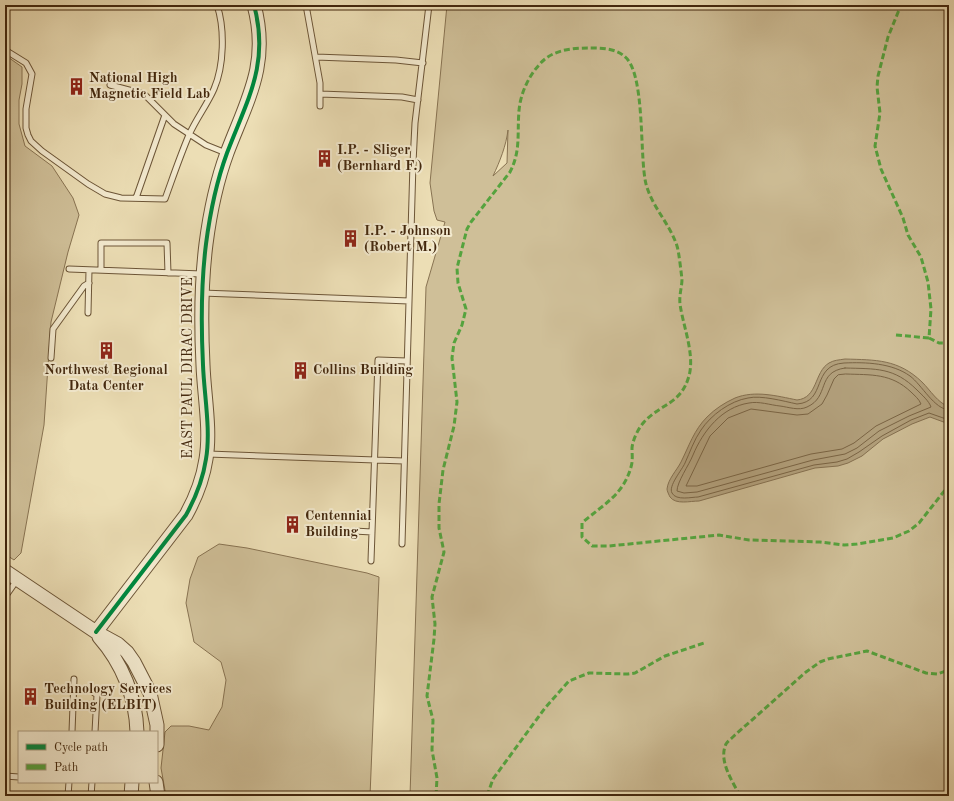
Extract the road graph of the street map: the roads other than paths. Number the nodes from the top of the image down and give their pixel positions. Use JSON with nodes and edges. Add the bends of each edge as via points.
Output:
{"nodes":[{"id":1,"x":217,"y":5,"type":"edge"},
{"id":2,"x":254,"y":5,"type":"edge"},
{"id":3,"x":306,"y":5,"type":"edge"},
{"id":4,"x":429,"y":5,"type":"edge"},
{"id":5,"x":5,"y":50,"type":"edge"},
{"id":6,"x":316,"y":57,"type":"junction"},
{"id":7,"x":423,"y":63,"type":"junction"},
{"id":8,"x":110,"y":85,"type":"dead end"},
{"id":9,"x":320,"y":94,"type":"junction"},
{"id":10,"x":418,"y":100,"type":"junction"},
{"id":11,"x":320,"y":106,"type":"dead end"},
{"id":12,"x":165,"y":114,"type":"junction"},
{"id":13,"x":189,"y":134,"type":"junction"},
{"id":14,"x":227,"y":153,"type":"junction"},
{"id":15,"x":136,"y":198,"type":"junction"},
{"id":16,"x":69,"y":269,"type":"dead end"},
{"id":17,"x":89,"y":270,"type":"junction"},
{"id":18,"x":101,"y":270,"type":"junction"},
{"id":19,"x":168,"y":273,"type":"junction"},
{"id":20,"x":203,"y":274,"type":"junction"},
{"id":21,"x":88,"y":283,"type":"junction"},
{"id":22,"x":202,"y":293,"type":"junction"},
{"id":23,"x":409,"y":301,"type":"junction"},
{"id":24,"x":88,"y":313,"type":"dead end"},
{"id":25,"x":50,"y":358,"type":"dead end"},
{"id":26,"x":407,"y":361,"type":"junction"},
{"id":27,"x":207,"y":454,"type":"junction"},
{"id":28,"x":375,"y":460,"type":"junction"},
{"id":29,"x":404,"y":461,"type":"junction"},
{"id":30,"x":354,"y":532,"type":"dead end"},
{"id":31,"x":372,"y":532,"type":"junction"},
{"id":32,"x":402,"y":544,"type":"dead end"},
{"id":33,"x":372,"y":561,"type":"dead end"},
{"id":34,"x":5,"y":571,"type":"edge"},
{"id":35,"x":17,"y":579,"type":"junction"},
{"id":36,"x":5,"y":597,"type":"edge"},
{"id":37,"x":96,"y":632,"type":"junction"},
{"id":38,"x":74,"y":679,"type":"dead end"},
{"id":39,"x":74,"y":689,"type":"junction"},
{"id":40,"x":72,"y":731,"type":"edge"},
{"id":41,"x":95,"y":731,"type":"edge"},
{"id":42,"x":137,"y":731,"type":"edge"},
{"id":43,"x":157,"y":731,"type":"edge"},
{"id":44,"x":5,"y":776,"type":"edge"},
{"id":45,"x":18,"y":777,"type":"edge"},
{"id":46,"x":69,"y":783,"type":"edge"},
{"id":47,"x":92,"y":783,"type":"edge"},
{"id":48,"x":132,"y":783,"type":"edge"},
{"id":49,"x":156,"y":783,"type":"edge"},
{"id":50,"x":68,"y":796,"type":"edge"},
{"id":51,"x":91,"y":796,"type":"edge"},
{"id":52,"x":131,"y":796,"type":"edge"},
{"id":53,"x":158,"y":796,"type":"edge"}],
"edges":[{"from":1,"to":13,"type":"lane","via":[[223,38],[218,77],[214,90]]},
{"from":2,"to":14,"type":"street","name":"EAST PAUL DIRAC DRIVE","via":[[259,35],[256,76]]},
{"from":3,"to":6,"type":"lane"},
{"from":4,"to":7,"type":"lane"},
{"from":5,"to":15,"type":"lane","via":[[26,63],[32,74],[25,118],[31,141],[105,194]]},
{"from":6,"to":7,"type":"lane"},
{"from":6,"to":9,"type":"lane"},
{"from":7,"to":10,"type":"lane"},
{"from":8,"to":12,"type":"lane","via":[[144,94]]},
{"from":9,"to":10,"type":"lane","via":[[402,97]]},
{"from":9,"to":11,"type":"lane"},
{"from":10,"to":23,"type":"lane","via":[[413,159]]},
{"from":12,"to":13,"type":"lane"},
{"from":12,"to":15,"type":"lane"},
{"from":13,"to":14,"type":"lane","via":[[206,145]]},
{"from":13,"to":15,"type":"lane","via":[[165,198]]},
{"from":14,"to":20,"type":"street","name":"EAST PAUL DIRAC DRIVE","via":[[210,211]]},
{"from":16,"to":17,"type":"lane"},
{"from":17,"to":18,"type":"lane"},
{"from":17,"to":21,"type":"lane"},
{"from":18,"to":19,"type":"lane"},
{"from":18,"to":19,"type":"lane","via":[[101,243],[167,244]]},
{"from":19,"to":20,"type":"lane"},
{"from":20,"to":22,"type":"street","name":"EAST PAUL DIRAC DRIVE"},
{"from":21,"to":24,"type":"lane"},
{"from":21,"to":25,"type":"lane","via":[[53,328]]},
{"from":22,"to":23,"type":"lane"},
{"from":22,"to":27,"type":"street","name":"EAST PAUL DIRAC DRIVE"},
{"from":23,"to":26,"type":"lane"},
{"from":26,"to":28,"type":"lane","via":[[378,360]]},
{"from":26,"to":29,"type":"lane"},
{"from":27,"to":28,"type":"lane"},
{"from":27,"to":37,"type":"street","name":"EAST PAUL DIRAC DRIVE","via":[[199,489],[186,515]]},
{"from":28,"to":29,"type":"lane"},
{"from":28,"to":31,"type":"lane"},
{"from":29,"to":32,"type":"lane"},
{"from":30,"to":31,"type":"lane"},
{"from":31,"to":33,"type":"lane"},
{"from":34,"to":35,"type":"street"},
{"from":35,"to":36,"type":"lane"},
{"from":35,"to":37,"type":"street"},
{"from":37,"to":42,"type":"street","via":[[110,650],[126,680],[135,711]]},
{"from":37,"to":43,"type":"street","via":[[118,644],[134,662],[150,693]]},
{"from":38,"to":39,"type":"lane"},
{"from":39,"to":40,"type":"lane"},
{"from":39,"to":41,"type":"lane","via":[[90,690],[97,695]]},
{"from":44,"to":45,"type":"lane"},
{"from":46,"to":50,"type":"lane"},
{"from":47,"to":51,"type":"lane"},
{"from":48,"to":52,"type":"street"},
{"from":49,"to":53,"type":"street"}]}
